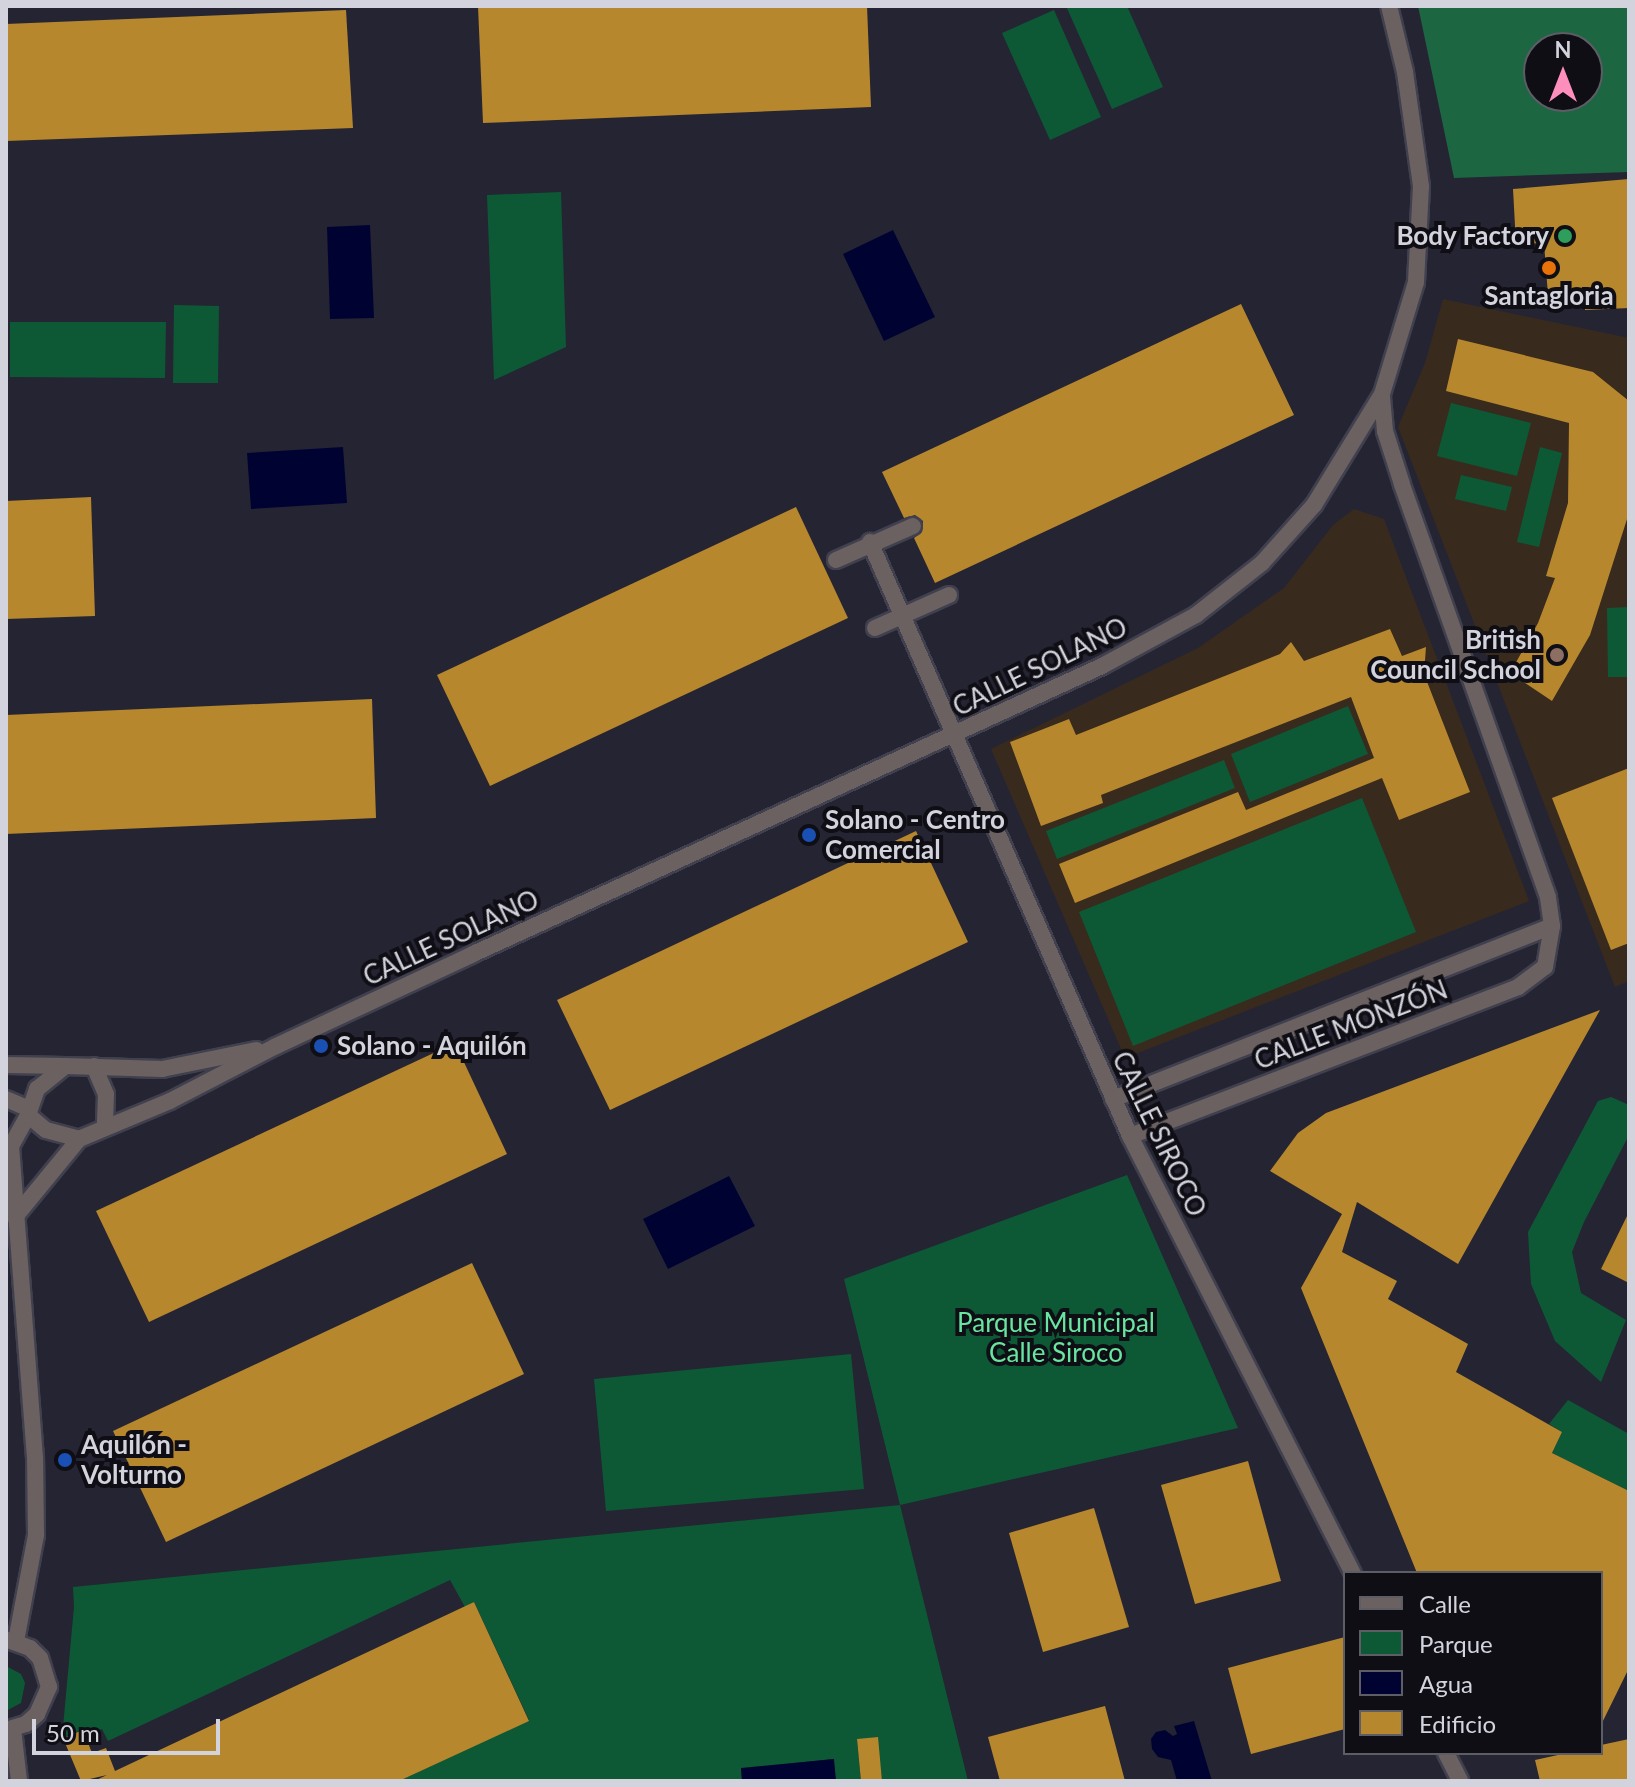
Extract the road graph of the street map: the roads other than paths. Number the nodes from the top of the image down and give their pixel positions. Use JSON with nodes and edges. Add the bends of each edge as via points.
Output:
{"nodes":[{"id":1,"x":1389,"y":6,"type":"edge"},
{"id":2,"x":1382,"y":394,"type":"junction"},
{"id":3,"x":913,"y":526,"type":"dead end"},
{"id":4,"x":870,"y":542,"type":"junction"},
{"id":5,"x":836,"y":560,"type":"dead end"},
{"id":6,"x":949,"y":595,"type":"dead end"},
{"id":7,"x":904,"y":618,"type":"junction"},
{"id":8,"x":875,"y":628,"type":"dead end"},
{"id":9,"x":957,"y":734,"type":"junction"},
{"id":10,"x":1552,"y":926,"type":"junction"},
{"id":11,"x":276,"y":1046,"type":"junction"},
{"id":12,"x":6,"y":1065,"type":"edge"},
{"id":13,"x":65,"y":1066,"type":"junction"},
{"id":14,"x":94,"y":1066,"type":"junction"},
{"id":15,"x":6,"y":1099,"type":"edge"},
{"id":16,"x":1113,"y":1099,"type":"junction"},
{"id":17,"x":28,"y":1112,"type":"junction"},
{"id":18,"x":105,"y":1126,"type":"junction"},
{"id":19,"x":1130,"y":1136,"type":"junction"},
{"id":20,"x":79,"y":1139,"type":"junction"},
{"id":21,"x":15,"y":1217,"type":"junction"},
{"id":22,"x":1352,"y":1571,"type":"edge"},
{"id":23,"x":11,"y":1640,"type":"edge"},
{"id":24,"x":9,"y":1730,"type":"edge"},
{"id":25,"x":1447,"y":1755,"type":"edge"},
{"id":26,"x":19,"y":1781,"type":"edge"},
{"id":27,"x":1460,"y":1781,"type":"edge"}],
"edges":[{"from":1,"to":2,"type":"street","name":"CALLE SOLANO","via":[[1405,72],[1421,186],[1416,282]]},
{"from":2,"to":9,"type":"street","name":"CALLE SOLANO","via":[[1314,505],[1262,563],[1196,615]]},
{"from":2,"to":10,"type":"street","name":"CALLE MONZÓN","via":[[1385,431],[1548,897]]},
{"from":3,"to":4,"type":"street"},
{"from":4,"to":5,"type":"street"},
{"from":4,"to":7,"type":"street","name":"CALLE SIROCO"},
{"from":6,"to":7,"type":"street"},
{"from":7,"to":8,"type":"street"},
{"from":7,"to":9,"type":"street","name":"CALLE SIROCO"},
{"from":9,"to":11,"type":"street","name":"CALLE SOLANO"},
{"from":9,"to":16,"type":"street","name":"CALLE SIROCO"},
{"from":10,"to":16,"type":"street","name":"CALLE MONZÓN"},
{"from":10,"to":19,"type":"street","name":"CALLE MONZÓN","via":[[1545,967],[1518,987]]},
{"from":11,"to":14,"type":"street","name":"CALLE SOLANO","via":[[162,1069]]},
{"from":11,"to":18,"type":"street","name":"CALLE SOLANO","via":[[170,1101]]},
{"from":12,"to":13,"type":"street","name":"CALLE SOLANO"},
{"from":13,"to":14,"type":"street","name":"CALLE SOLANO"},
{"from":13,"to":17,"type":"street","via":[[37,1089]]},
{"from":14,"to":18,"type":"street","via":[[106,1094]]},
{"from":15,"to":17,"type":"street"},
{"from":16,"to":19,"type":"street","name":"CALLE SIROCO"},
{"from":17,"to":20,"type":"street","via":[[46,1130]]},
{"from":17,"to":21,"type":"street","via":[[11,1146]]},
{"from":18,"to":20,"type":"street","name":"CALLE SOLANO"},
{"from":19,"to":22,"type":"street","name":"CALLE SIROCO"},
{"from":20,"to":21,"type":"street"},
{"from":21,"to":23,"type":"street","via":[[35,1458],[36,1535]]},
{"from":23,"to":24,"type":"street","via":[[40,1658],[49,1687],[37,1714]]},
{"from":24,"to":26,"type":"street"},
{"from":25,"to":27,"type":"street"}]}
